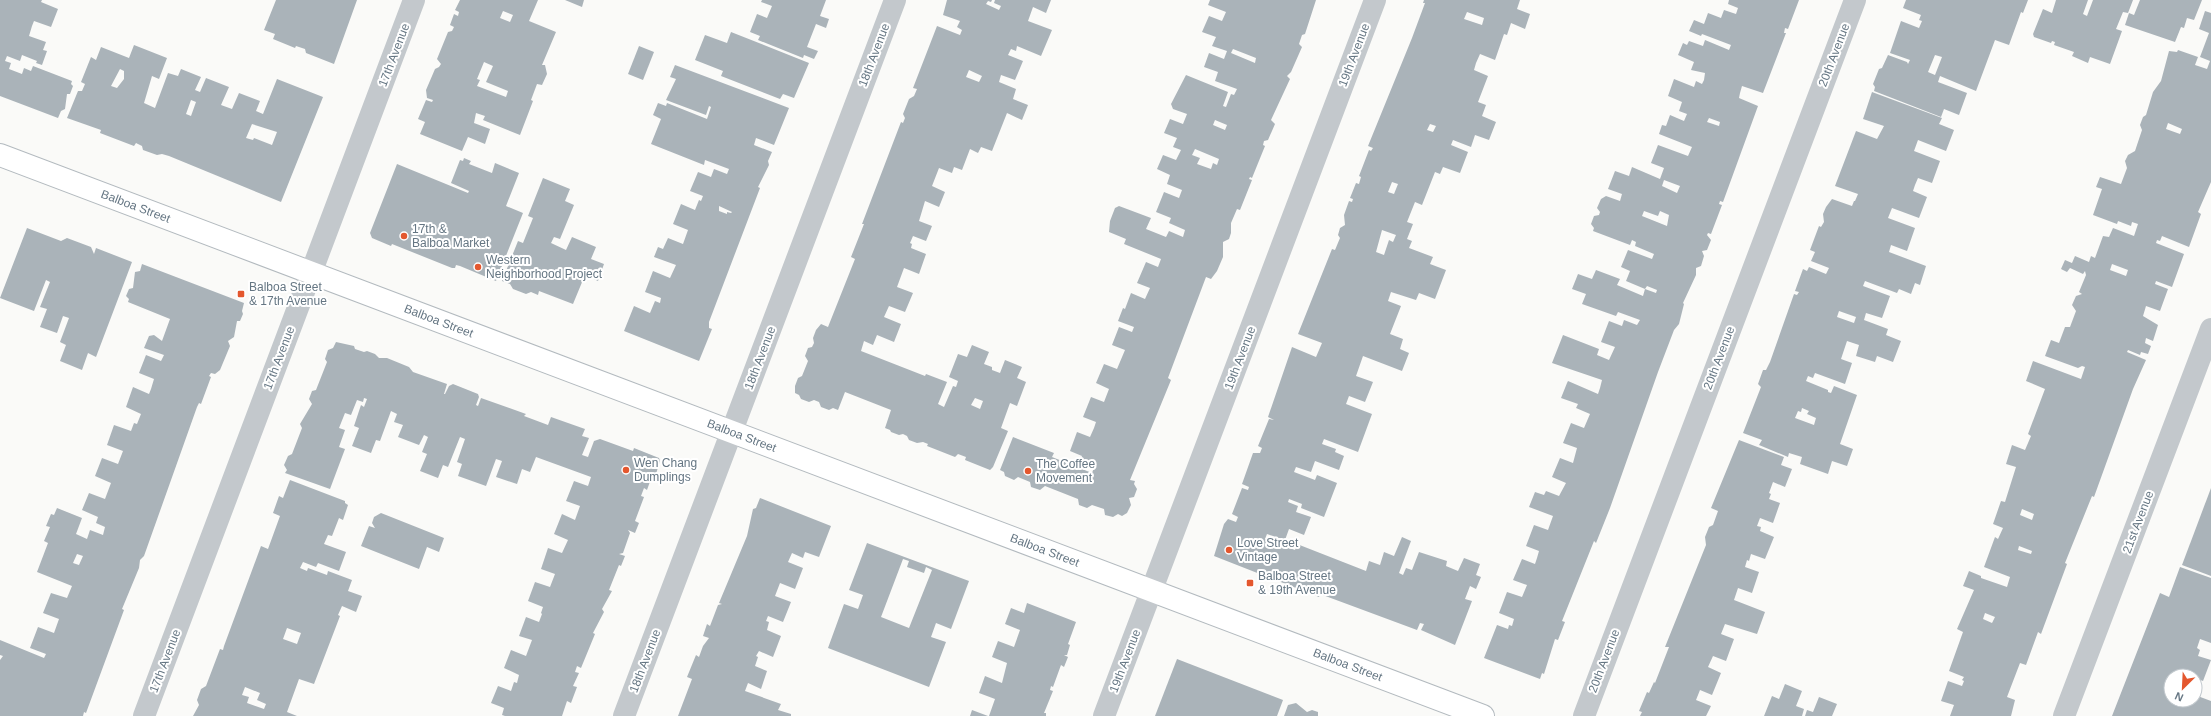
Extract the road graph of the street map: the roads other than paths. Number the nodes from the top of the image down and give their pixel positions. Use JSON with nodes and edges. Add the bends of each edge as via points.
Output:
{"nodes":[{"id":1,"x":414,"y":0,"type":"edge"},
{"id":2,"x":895,"y":0,"type":"edge"},
{"id":3,"x":1375,"y":0,"type":"edge"},
{"id":4,"x":1855,"y":0,"type":"edge"},
{"id":5,"x":0,"y":154,"type":"edge"},
{"id":6,"x":311,"y":272,"type":"junction"},
{"id":7,"x":2211,"y":329,"type":"edge"},
{"id":8,"x":732,"y":432,"type":"junction"},
{"id":9,"x":1152,"y":591,"type":"junction"},
{"id":10,"x":144,"y":716,"type":"edge"},
{"id":11,"x":624,"y":716,"type":"edge"},
{"id":12,"x":1104,"y":716,"type":"edge"},
{"id":13,"x":1483,"y":716,"type":"edge"},
{"id":14,"x":1584,"y":716,"type":"edge"},
{"id":15,"x":2064,"y":716,"type":"edge"}],
"edges":[{"from":1,"to":6,"type":"street","name":"17th Avenue"},
{"from":2,"to":8,"type":"street","name":"18th Avenue"},
{"from":3,"to":9,"type":"street","name":"19th Avenue"},
{"from":4,"to":14,"type":"street","name":"20th Avenue"},
{"from":5,"to":6,"type":"street","name":"Balboa Street"},
{"from":6,"to":8,"type":"street","name":"Balboa Street"},
{"from":6,"to":10,"type":"street","name":"17th Avenue"},
{"from":7,"to":15,"type":"street","name":"21st Avenue"},
{"from":8,"to":9,"type":"street","name":"Balboa Street"},
{"from":8,"to":11,"type":"street","name":"18th Avenue"},
{"from":9,"to":12,"type":"street","name":"19th Avenue"},
{"from":9,"to":13,"type":"street","name":"Balboa Street"}]}
